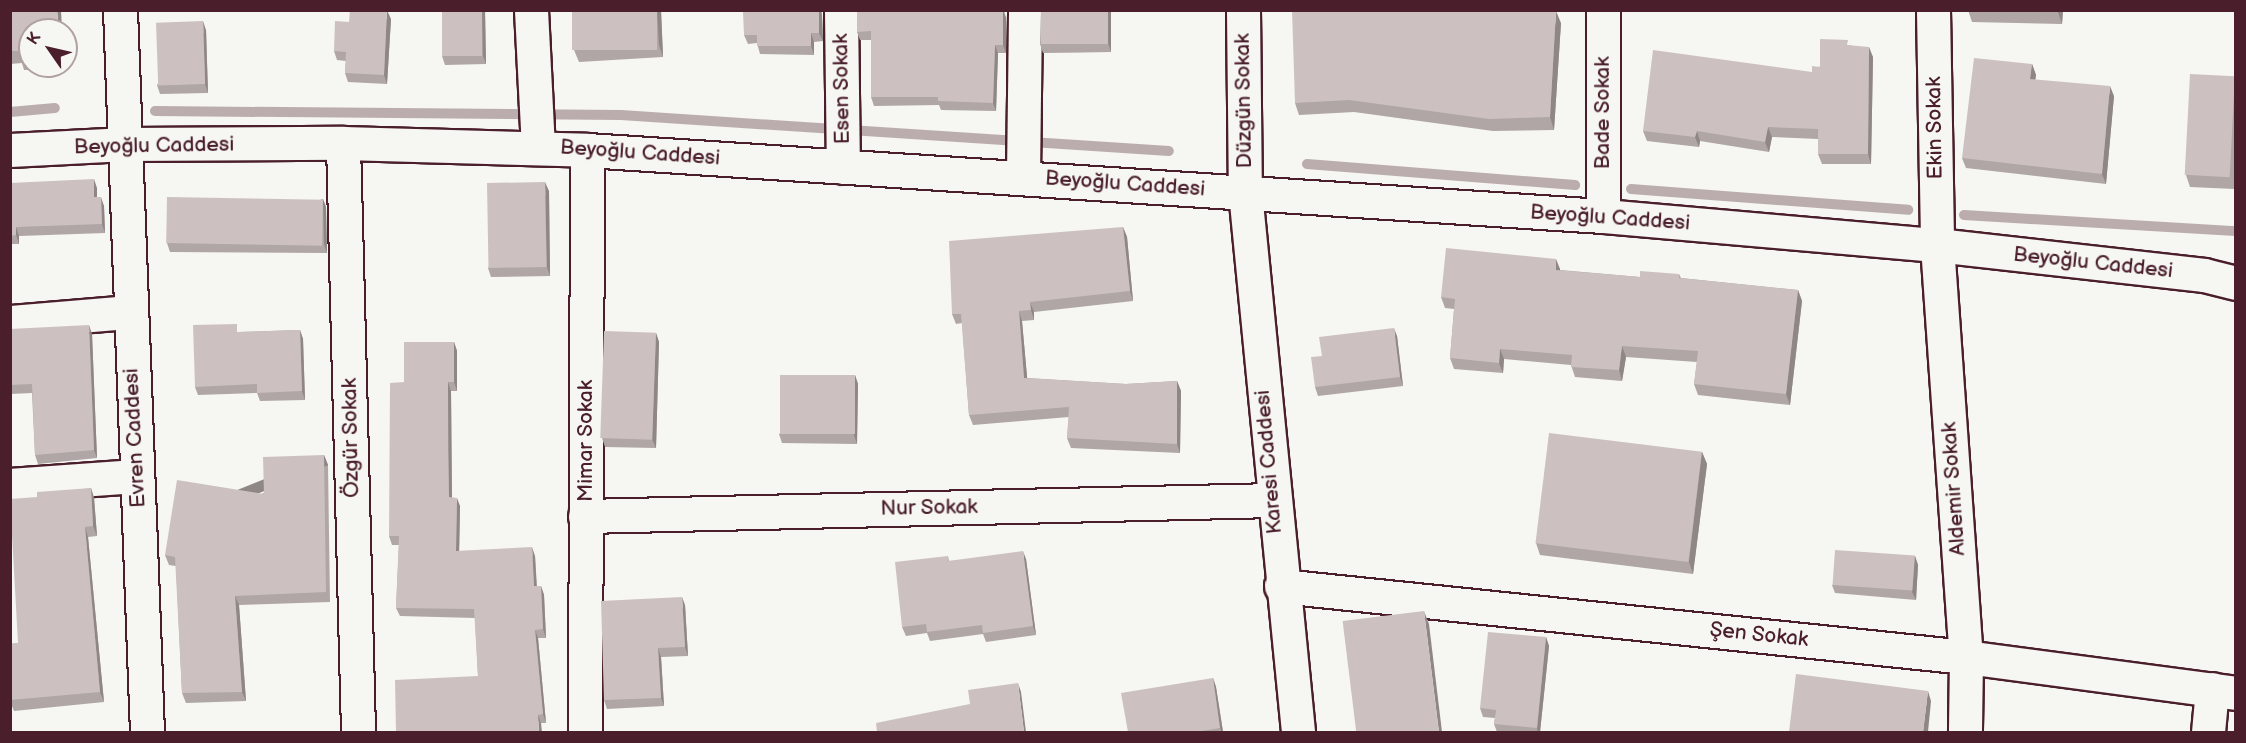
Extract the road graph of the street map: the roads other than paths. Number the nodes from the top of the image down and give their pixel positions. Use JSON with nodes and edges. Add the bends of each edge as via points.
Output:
{"nodes":[{"id":1,"x":120,"y":10,"type":"edge"},
{"id":2,"x":531,"y":10,"type":"edge"},
{"id":3,"x":841,"y":10,"type":"edge"},
{"id":4,"x":1025,"y":10,"type":"edge"},
{"id":5,"x":1243,"y":10,"type":"edge"},
{"id":6,"x":1604,"y":10,"type":"edge"},
{"id":7,"x":1933,"y":10,"type":"edge"},
{"id":8,"x":537,"y":139,"type":"junction"},
{"id":9,"x":343,"y":143,"type":"junction"},
{"id":10,"x":126,"y":144,"type":"junction"},
{"id":11,"x":10,"y":150,"type":"edge"},
{"id":12,"x":587,"y":150,"type":"junction"},
{"id":13,"x":843,"y":156,"type":"junction"},
{"id":14,"x":1023,"y":167,"type":"junction"},
{"id":15,"x":1245,"y":192,"type":"junction"},
{"id":16,"x":1604,"y":216,"type":"junction"},
{"id":17,"x":1937,"y":245,"type":"junction"},
{"id":18,"x":2235,"y":283,"type":"edge"},
{"id":19,"x":129,"y":312,"type":"junction"},
{"id":20,"x":10,"y":322,"type":"edge"},
{"id":21,"x":137,"y":476,"type":"junction"},
{"id":22,"x":10,"y":485,"type":"edge"},
{"id":23,"x":1272,"y":500,"type":"junction"},
{"id":24,"x":585,"y":516,"type":"junction"},
{"id":25,"x":1281,"y":586,"type":"junction"},
{"id":26,"x":1966,"y":657,"type":"junction"},
{"id":27,"x":2224,"y":691,"type":"edge"},
{"id":28,"x":147,"y":732,"type":"edge"},
{"id":29,"x":358,"y":732,"type":"edge"},
{"id":30,"x":585,"y":732,"type":"edge"},
{"id":31,"x":1298,"y":732,"type":"edge"},
{"id":32,"x":1965,"y":732,"type":"edge"},
{"id":33,"x":2208,"y":732,"type":"edge"}],
"edges":[{"from":1,"to":10,"type":"street","name":"Evren Caddesi"},
{"from":2,"to":8,"type":"street"},
{"from":3,"to":13,"type":"street","name":"Esen Sokak"},
{"from":4,"to":14,"type":"street"},
{"from":5,"to":15,"type":"street","name":"Düzgün Sokak"},
{"from":6,"to":16,"type":"street","name":"Bade Sokak"},
{"from":7,"to":17,"type":"street","name":"Ekin Sokak"},
{"from":8,"to":9,"type":"street","name":"Beyoğlu Caddesi"},
{"from":8,"to":12,"type":"street","name":"Beyoğlu Caddesi"},
{"from":9,"to":10,"type":"street","name":"Beyoğlu Caddesi"},
{"from":9,"to":29,"type":"street","name":"Özgür Sokak"},
{"from":10,"to":11,"type":"street","name":"Beyoğlu Caddesi"},
{"from":10,"to":19,"type":"street","name":"Evren Caddesi"},
{"from":12,"to":13,"type":"street","name":"Beyoğlu Caddesi"},
{"from":12,"to":24,"type":"street","name":"Mimar Sokak"},
{"from":13,"to":14,"type":"street","name":"Beyoğlu Caddesi"},
{"from":14,"to":15,"type":"street","name":"Beyoğlu Caddesi"},
{"from":15,"to":16,"type":"street","name":"Beyoğlu Caddesi"},
{"from":15,"to":23,"type":"street","name":"Karesi Caddesi"},
{"from":16,"to":17,"type":"street","name":"Beyoğlu Caddesi"},
{"from":17,"to":18,"type":"street","name":"Beyoğlu Caddesi","via":[[2204,275]]},
{"from":17,"to":26,"type":"street","name":"Aldemir Sokak"},
{"from":19,"to":20,"type":"street"},
{"from":19,"to":21,"type":"street","name":"Evren Caddesi"},
{"from":21,"to":22,"type":"street"},
{"from":21,"to":28,"type":"street","name":"Evren Caddesi"},
{"from":23,"to":24,"type":"street","name":"Nur Sokak"},
{"from":23,"to":25,"type":"street","name":"Karesi Caddesi"},
{"from":24,"to":30,"type":"street","name":"Mimar Sokak"},
{"from":25,"to":26,"type":"street","name":"Şen Sokak"},
{"from":25,"to":31,"type":"street","name":"Karesi Caddesi"},
{"from":26,"to":27,"type":"street","name":"Şen Sokak"},
{"from":26,"to":32,"type":"street","name":"Aldemir Sokak"},
{"from":27,"to":33,"type":"street"}]}
